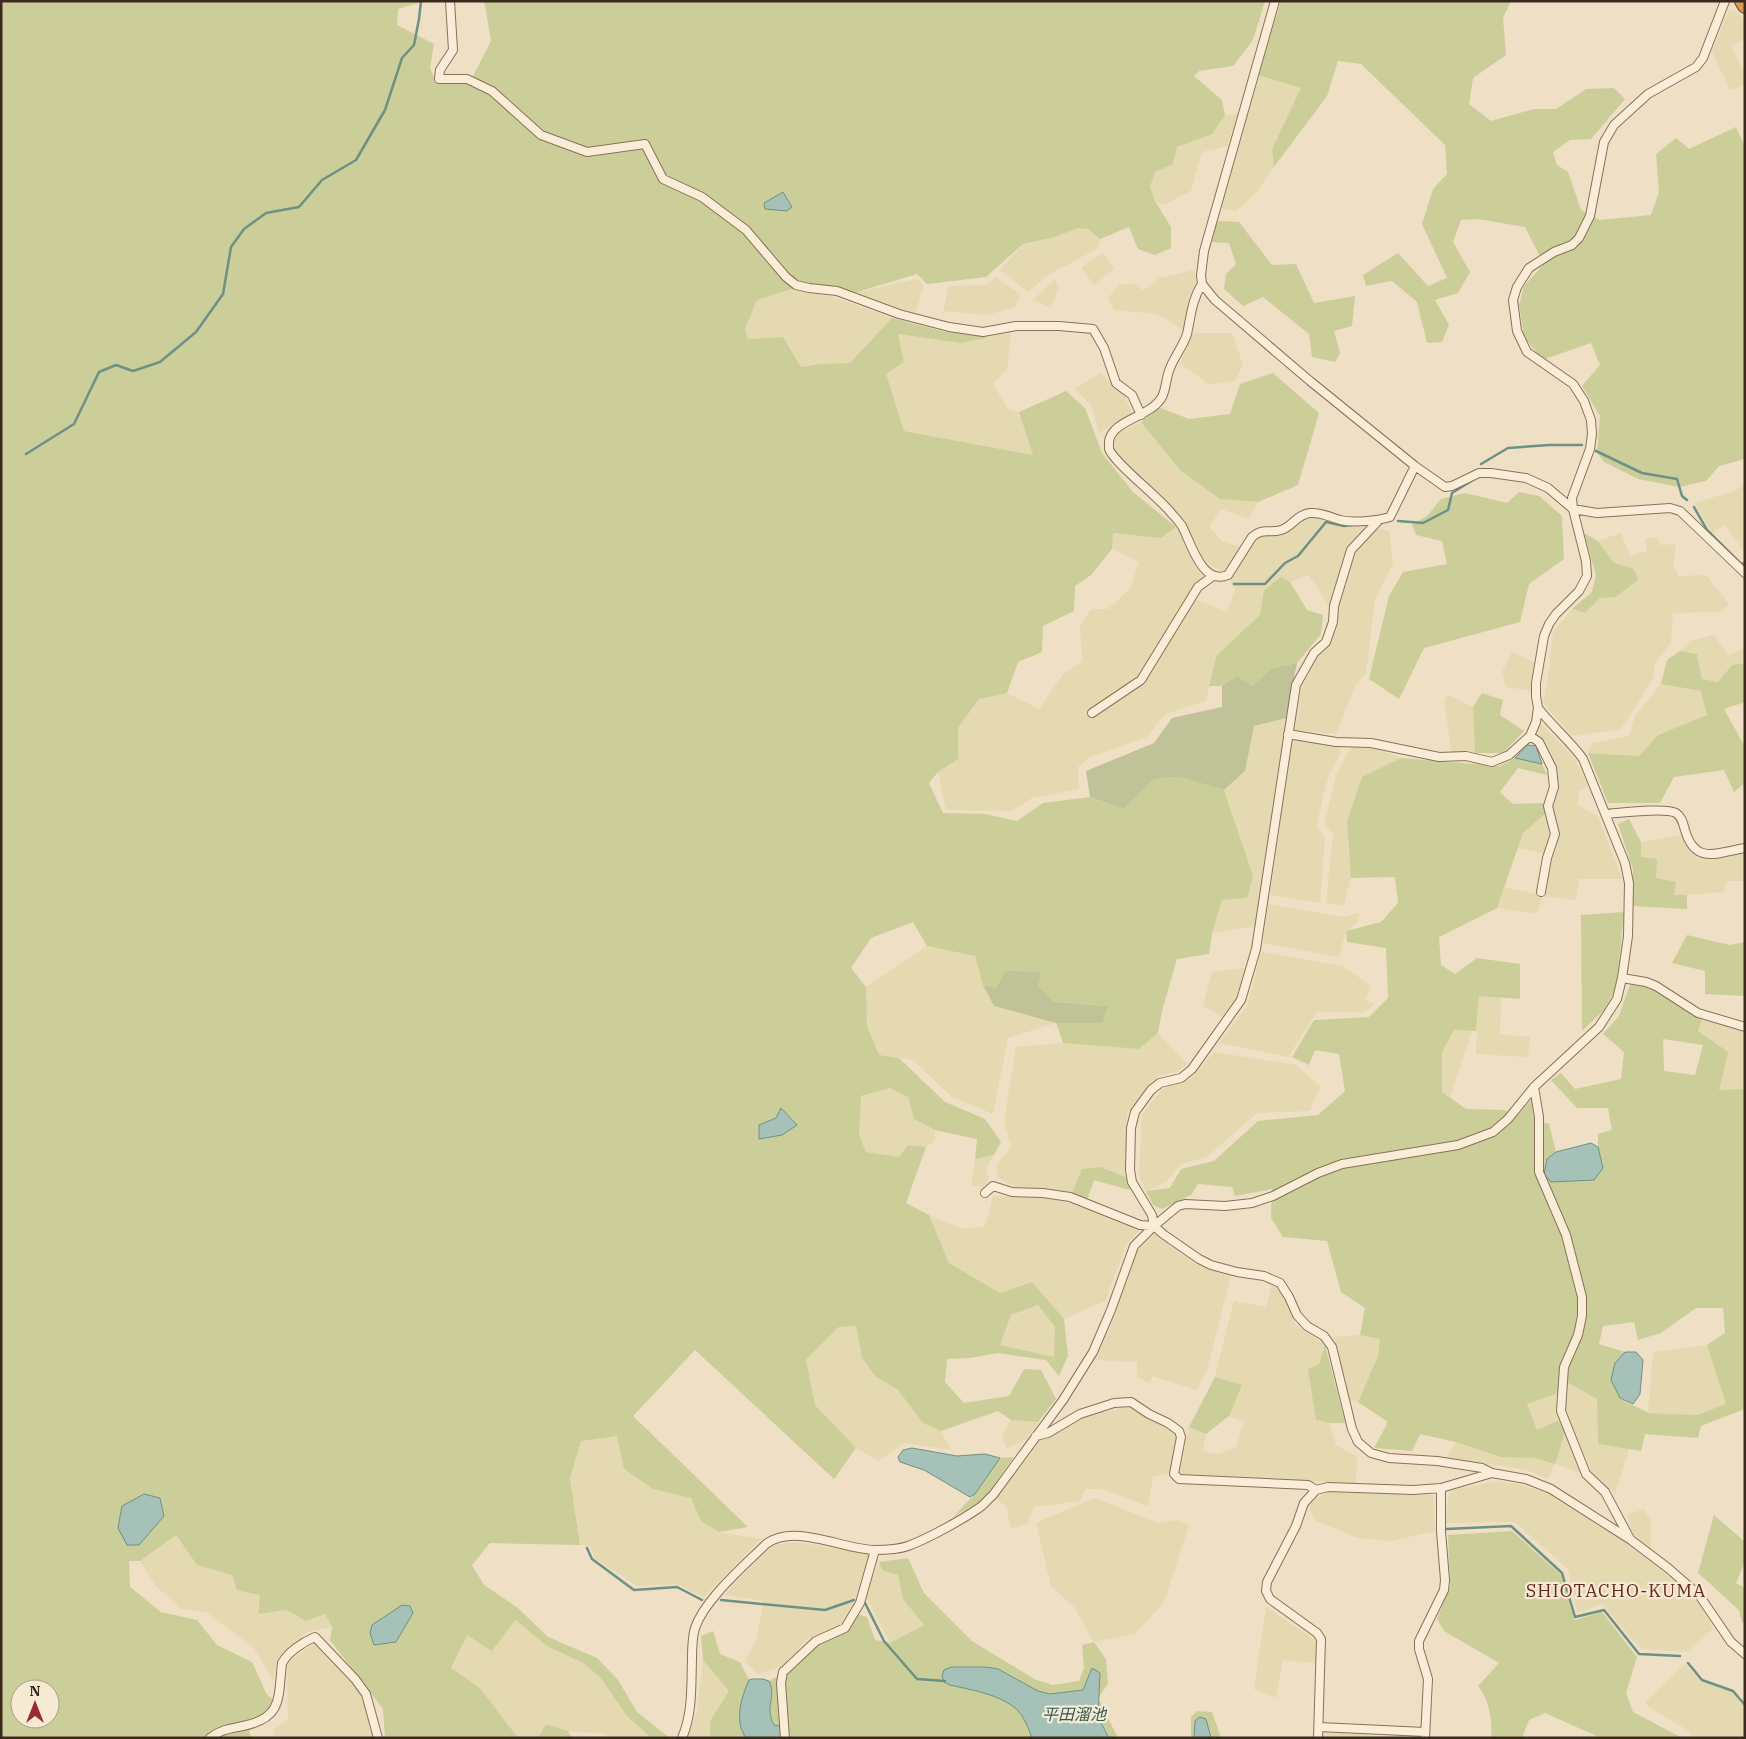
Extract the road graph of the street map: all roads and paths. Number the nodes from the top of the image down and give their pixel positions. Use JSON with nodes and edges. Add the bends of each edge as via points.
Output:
{"nodes":[{"id":1,"x":450,"y":1,"type":"edge"},
{"id":2,"x":1275,"y":1,"type":"edge"},
{"id":3,"x":1726,"y":1,"type":"edge"},
{"id":4,"x":1742,"y":1,"type":"edge"},
{"id":5,"x":1745,"y":6,"type":"edge"},
{"id":6,"x":1202,"y":284,"type":"junction"},
{"id":7,"x":1141,"y":415,"type":"junction"},
{"id":8,"x":1415,"y":466,"type":"junction"},
{"id":9,"x":1573,"y":509,"type":"junction"},
{"id":10,"x":1379,"y":520,"type":"junction"},
{"id":11,"x":1745,"y":574,"type":"edge"},
{"id":12,"x":1213,"y":576,"type":"junction"},
{"id":13,"x":1538,"y":708,"type":"junction"},
{"id":14,"x":1092,"y":713,"type":"dead end"},
{"id":15,"x":1288,"y":734,"type":"junction"},
{"id":16,"x":1530,"y":736,"type":"junction"},
{"id":17,"x":1606,"y":814,"type":"junction"},
{"id":18,"x":1745,"y":848,"type":"edge"},
{"id":19,"x":1541,"y":892,"type":"dead end"},
{"id":20,"x":1622,"y":978,"type":"junction"},
{"id":21,"x":1745,"y":1027,"type":"edge"},
{"id":22,"x":1534,"y":1087,"type":"junction"},
{"id":23,"x":985,"y":1193,"type":"dead end"},
{"id":24,"x":1154,"y":1226,"type":"junction"},
{"id":25,"x":1036,"y":1436,"type":"junction"},
{"id":26,"x":1492,"y":1473,"type":"junction"},
{"id":27,"x":1442,"y":1488,"type":"junction"},
{"id":28,"x":1316,"y":1490,"type":"junction"},
{"id":29,"x":1630,"y":1540,"type":"junction"},
{"id":30,"x":875,"y":1550,"type":"junction"},
{"id":31,"x":1745,"y":1654,"type":"edge"},
{"id":32,"x":1319,"y":1727,"type":"junction"},
{"id":33,"x":1425,"y":1735,"type":"edge"},
{"id":34,"x":210,"y":1738,"type":"edge"},
{"id":35,"x":378,"y":1738,"type":"edge"},
{"id":36,"x":682,"y":1738,"type":"edge"},
{"id":37,"x":785,"y":1738,"type":"edge"},
{"id":38,"x":1318,"y":1738,"type":"edge"}],
"edges":[{"from":1,"to":7,"type":"street","via":[[453,50],[440,70],[440,79],[467,79],[492,91],[541,135],[586,152],[645,144],[663,179],[702,197],[746,230],[796,285],[837,291],[899,314],[949,327],[983,332],[1016,326],[1093,329],[1104,348],[1116,383],[1132,394]]},
{"from":2,"to":6,"type":"street","via":[[1204,251]]},
{"from":3,"to":9,"type":"street","via":[[1703,58],[1696,67],[1648,94],[1614,125],[1604,142],[1590,216],[1579,238],[1529,268],[1517,286],[1513,300],[1517,331],[1527,352],[1574,384],[1591,420],[1590,449],[1572,498]]},
{"from":4,"to":5,"type":"highway"},
{"from":6,"to":7,"type":"street","via":[[1195,295],[1186,336],[1168,371],[1163,396],[1156,406]]},
{"from":6,"to":8,"type":"street","via":[[1216,300],[1310,381]]},
{"from":7,"to":12,"type":"street","via":[[1111,433],[1109,450],[1166,506],[1181,525],[1198,562]]},
{"from":8,"to":9,"type":"street","via":[[1445,486],[1479,473],[1526,478],[1548,488]]},
{"from":8,"to":10,"type":"street","via":[[1390,517]]},
{"from":9,"to":11,"type":"street","via":[[1597,513],[1670,508],[1680,511]]},
{"from":9,"to":13,"type":"street","via":[[1587,576],[1579,591],[1556,614],[1544,636],[1536,683]]},
{"from":10,"to":12,"type":"street","via":[[1342,520],[1309,513],[1300,516],[1287,529],[1257,532],[1228,575],[1222,578]]},
{"from":10,"to":15,"type":"street","via":[[1351,550],[1326,642],[1314,653],[1296,685]]},
{"from":12,"to":14,"type":"street","via":[[1198,587],[1141,680]]},
{"from":13,"to":16,"type":"street"},
{"from":13,"to":17,"type":"street","via":[[1583,759]]},
{"from":15,"to":16,"type":"street","via":[[1492,762],[1509,755]]},
{"from":15,"to":24,"type":"street","via":[[1256,949],[1241,1000],[1192,1069],[1180,1078],[1160,1083],[1135,1112],[1131,1128],[1132,1182],[1152,1215]]},
{"from":16,"to":19,"type":"street","via":[[1539,742],[1552,768],[1554,786],[1548,806],[1555,834],[1546,858]]},
{"from":17,"to":18,"type":"street","via":[[1674,812],[1681,818],[1692,846],[1698,852],[1707,855]]},
{"from":17,"to":20,"type":"street","via":[[1625,863],[1628,884],[1628,936]]},
{"from":20,"to":21,"type":"street","via":[[1651,984],[1698,1013]]},
{"from":20,"to":22,"type":"street","via":[[1617,999],[1599,1027]]},
{"from":22,"to":24,"type":"street","via":[[1508,1119],[1477,1140],[1342,1164],[1252,1203],[1178,1206]]},
{"from":22,"to":29,"type":"street","via":[[1539,1117],[1539,1172],[1566,1235],[1582,1296],[1578,1335],[1564,1367],[1561,1411],[1586,1474],[1605,1492]]},
{"from":23,"to":24,"type":"street","via":[[993,1186],[1012,1192],[1070,1197],[1140,1225]]},
{"from":24,"to":25,"type":"street","via":[[1134,1246],[1094,1352]]},
{"from":24,"to":26,"type":"street","via":[[1211,1266],[1264,1276],[1280,1283],[1297,1315],[1332,1346],[1352,1429],[1358,1442],[1371,1453],[1389,1458],[1473,1466]]},
{"from":25,"to":28,"type":"street","via":[[1048,1433],[1080,1414],[1114,1403],[1131,1402],[1179,1431],[1182,1436],[1174,1474],[1179,1478],[1308,1485]]},
{"from":25,"to":30,"type":"street","via":[[981,1507],[908,1546]]},
{"from":26,"to":27,"type":"street"},
{"from":26,"to":29,"type":"street","via":[[1526,1478],[1552,1490]]},
{"from":27,"to":28,"type":"street","via":[[1328,1487]]},
{"from":27,"to":33,"type":"street","via":[[1444,1590],[1419,1641],[1428,1679]]},
{"from":28,"to":32,"type":"street","via":[[1304,1503],[1296,1526],[1267,1582],[1266,1592],[1270,1600],[1321,1639]]},
{"from":29,"to":31,"type":"street","via":[[1698,1595],[1731,1642]]},
{"from":30,"to":36,"type":"street","via":[[788,1535],[774,1538],[766,1544],[715,1596],[695,1628],[690,1710]]},
{"from":30,"to":37,"type":"street","via":[[860,1603],[845,1628],[816,1641],[783,1672]]},
{"from":32,"to":33,"type":"street"},
{"from":32,"to":38,"type":"street"},
{"from":34,"to":35,"type":"street","via":[[222,1730],[263,1720],[271,1714],[276,1706],[285,1657],[315,1637],[356,1678],[366,1694]]}]}
